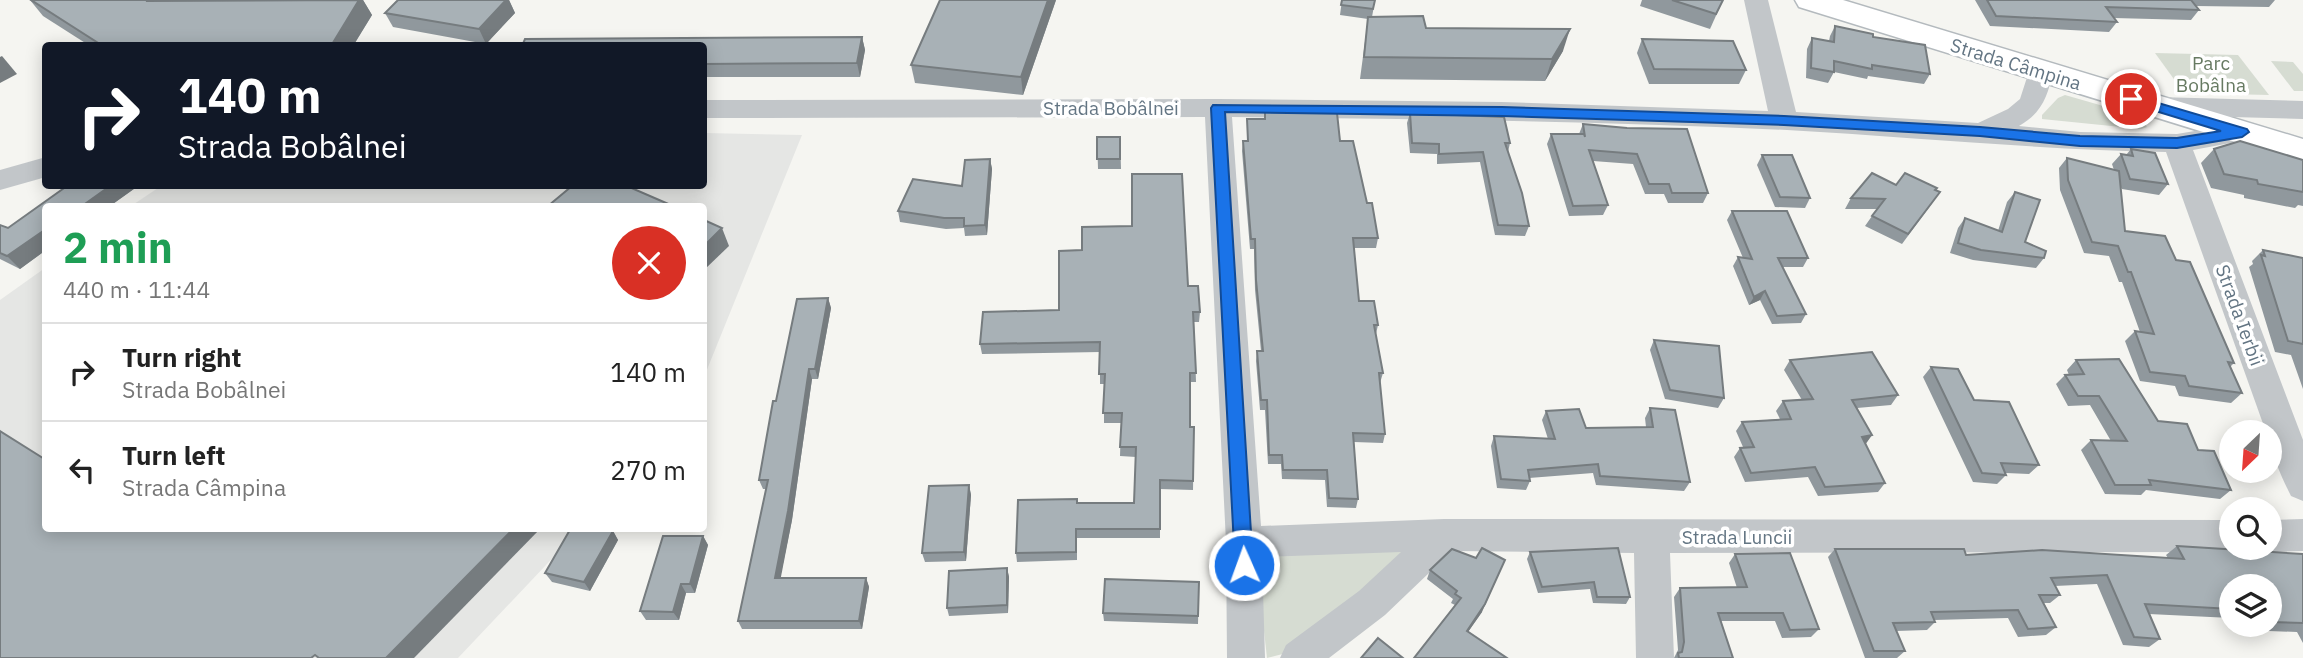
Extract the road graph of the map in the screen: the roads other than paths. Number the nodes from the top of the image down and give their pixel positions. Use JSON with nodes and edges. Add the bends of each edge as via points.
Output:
{"nodes":[{"id":1,"x":1756,"y":0,"type":"edge"},
{"id":2,"x":1810,"y":0,"type":"edge"},
{"id":3,"x":2040,"y":71,"type":"junction"},
{"id":4,"x":2153,"y":106,"type":"junction"},
{"id":5,"x":1218,"y":108,"type":"junction"},
{"id":6,"x":707,"y":109,"type":"edge"},
{"id":7,"x":2303,"y":110,"type":"edge"},
{"id":8,"x":1784,"y":121,"type":"junction"},
{"id":9,"x":1980,"y":132,"type":"junction"},
{"id":10,"x":2242,"y":132,"type":"junction"},
{"id":11,"x":2177,"y":143,"type":"junction"},
{"id":12,"x":2303,"y":151,"type":"edge"},
{"id":13,"x":42,"y":168,"type":"edge"},
{"id":14,"x":0,"y":180,"type":"edge"},
{"id":15,"x":2303,"y":486,"type":"edge"},
{"id":16,"x":1444,"y":535,"type":"junction"},
{"id":17,"x":2219,"y":536,"type":"edge"},
{"id":18,"x":2282,"y":536,"type":"edge"},
{"id":19,"x":2303,"y":536,"type":"edge"},
{"id":20,"x":1651,"y":537,"type":"junction"},
{"id":21,"x":1244,"y":542,"type":"junction"},
{"id":22,"x":1246,"y":658,"type":"edge"},
{"id":23,"x":1299,"y":658,"type":"edge"},
{"id":24,"x":1655,"y":658,"type":"edge"}],
"edges":[{"from":1,"to":8,"type":"street"},
{"from":2,"to":3,"type":"main road","name":"Strada Câmpina"},
{"from":3,"to":4,"type":"main road","name":"Strada Câmpina"},
{"from":3,"to":9,"type":"street","name":"Strada Bobâlnei","via":[[2028,107]]},
{"from":4,"to":7,"type":"street"},
{"from":4,"to":10,"type":"main road","name":"Strada Câmpina"},
{"from":5,"to":6,"type":"street","name":"Strada Bobâlnei"},
{"from":5,"to":8,"type":"street","name":"Strada Bobâlnei","via":[[1502,111]]},
{"from":5,"to":21,"type":"street"},
{"from":8,"to":9,"type":"street","name":"Strada Bobâlnei"},
{"from":9,"to":11,"type":"street","name":"Strada Bobâlnei"},
{"from":10,"to":11,"type":"street","name":"Strada Bobâlnei"},
{"from":10,"to":12,"type":"main road","name":"Strada Câmpina"},
{"from":11,"to":15,"type":"street","name":"Strada Ierbii"},
{"from":13,"to":14,"type":"street"},
{"from":16,"to":20,"type":"street","name":"Strada Luncii"},
{"from":16,"to":21,"type":"street","name":"Strada Luncii"},
{"from":16,"to":23,"type":"street","via":[[1372,603]]},
{"from":17,"to":20,"type":"street","name":"Strada Luncii"},
{"from":18,"to":19,"type":"street"},
{"from":20,"to":24,"type":"street"},
{"from":21,"to":22,"type":"street"}]}
